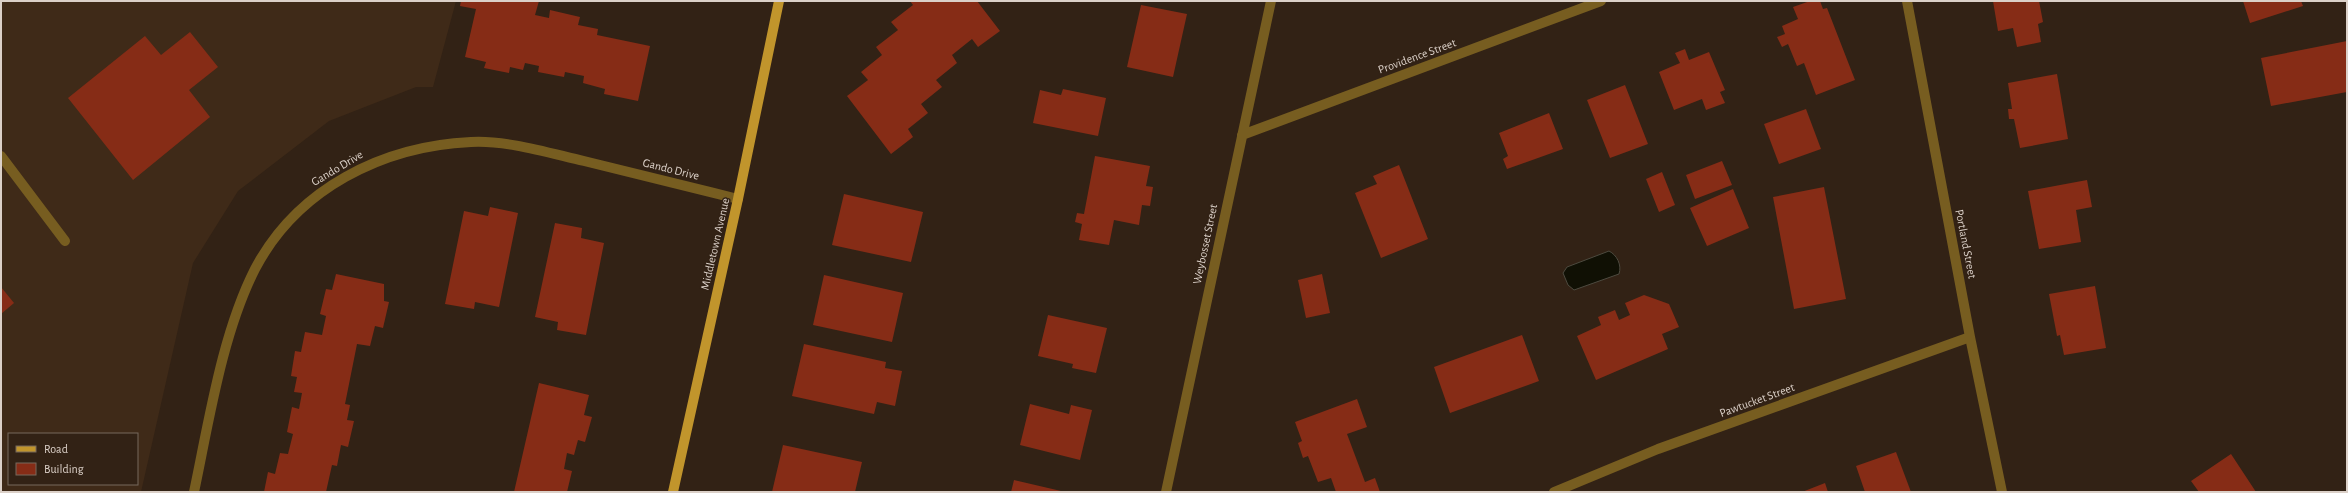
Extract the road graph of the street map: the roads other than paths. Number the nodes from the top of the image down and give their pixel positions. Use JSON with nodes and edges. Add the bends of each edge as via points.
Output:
{"nodes":[{"id":1,"x":779,"y":1,"type":"edge"},
{"id":2,"x":1271,"y":1,"type":"edge"},
{"id":3,"x":1601,"y":1,"type":"edge"},
{"id":4,"x":1907,"y":1,"type":"edge"},
{"id":5,"x":1242,"y":135,"type":"junction"},
{"id":6,"x":1,"y":156,"type":"edge"},
{"id":7,"x":738,"y":199,"type":"junction"},
{"id":8,"x":65,"y":241,"type":"dead end"},
{"id":9,"x":1970,"y":337,"type":"junction"},
{"id":10,"x":194,"y":492,"type":"edge"},
{"id":11,"x":673,"y":492,"type":"edge"},
{"id":12,"x":1166,"y":492,"type":"edge"},
{"id":13,"x":1554,"y":492,"type":"edge"},
{"id":14,"x":2002,"y":492,"type":"edge"}],
"edges":[{"from":1,"to":7,"type":"main road","name":"Middletown Avenue"},
{"from":2,"to":5,"type":"street","name":"Weybosset Street"},
{"from":3,"to":5,"type":"street","name":"Providence Street"},
{"from":4,"to":9,"type":"street","name":"Portland Street"},
{"from":5,"to":12,"type":"street","name":"Weybosset Street"},
{"from":6,"to":8,"type":"street"},
{"from":7,"to":10,"type":"street","name":"Gando Drive","via":[[529,148],[472,142],[417,148],[365,165],[321,191],[285,226],[255,269],[236,317],[220,372]]},
{"from":7,"to":11,"type":"main road","name":"Middletown Avenue"},
{"from":9,"to":13,"type":"street","name":"Pawtucket Street","via":[[1658,449]]},
{"from":9,"to":14,"type":"street","name":"Portland Street"}]}
